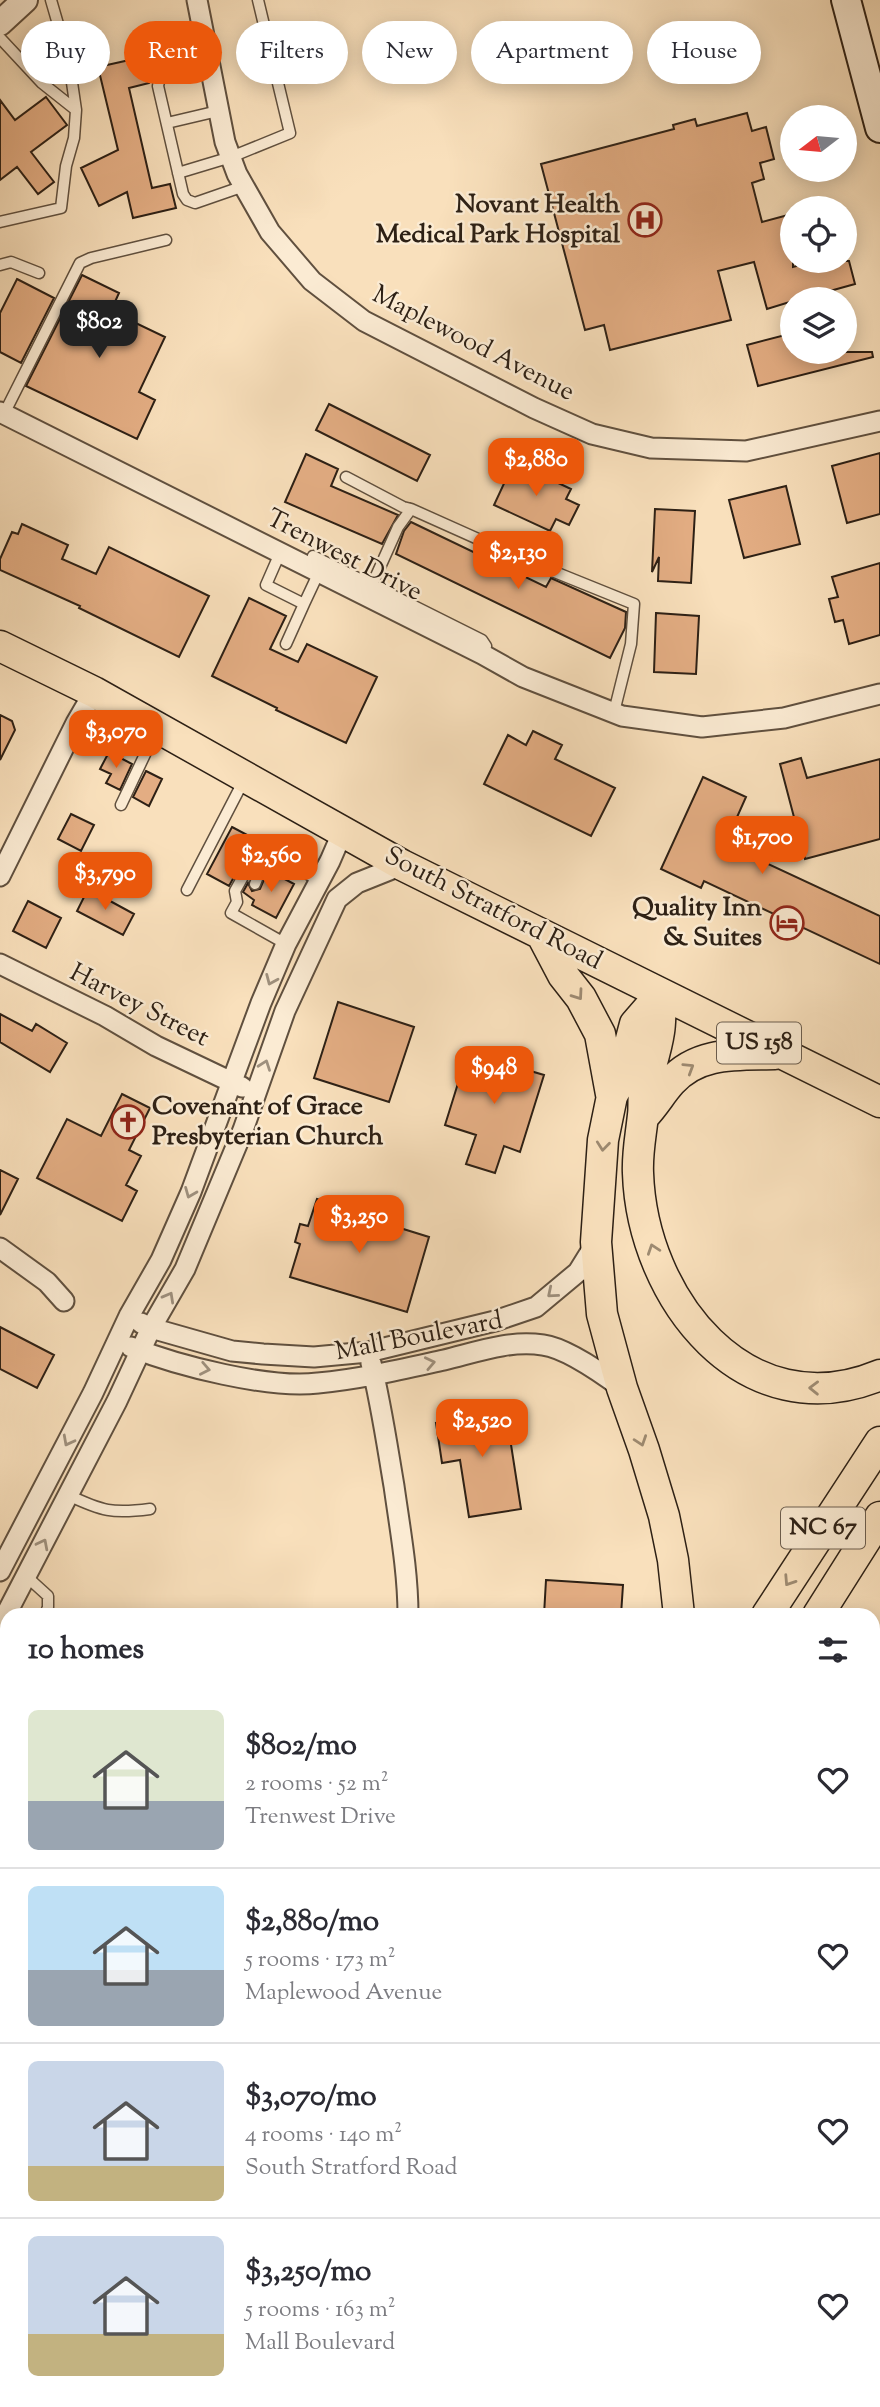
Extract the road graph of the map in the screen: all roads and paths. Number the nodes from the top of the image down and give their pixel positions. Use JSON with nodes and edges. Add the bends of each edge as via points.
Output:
{"nodes":[{"id":1,"x":25,"y":0,"type":"edge"},
{"id":2,"x":51,"y":0,"type":"edge"},
{"id":3,"x":197,"y":0,"type":"edge"},
{"id":4,"x":258,"y":0,"type":"edge"},
{"id":5,"x":846,"y":0,"type":"edge"},
{"id":6,"x":201,"y":21,"type":"edge"},
{"id":7,"x":0,"y":23,"type":"edge"},
{"id":8,"x":0,"y":38,"type":"edge"},
{"id":9,"x":158,"y":84,"type":"edge"},
{"id":10,"x":213,"y":84,"type":"edge"},
{"id":11,"x":76,"y":110,"type":"junction"},
{"id":12,"x":218,"y":111,"type":"junction"},
{"id":13,"x":879,"y":119,"type":"edge"},
{"id":14,"x":167,"y":123,"type":"junction"},
{"id":15,"x":231,"y":157,"type":"junction"},
{"id":16,"x":178,"y":173,"type":"junction"},
{"id":17,"x":244,"y":186,"type":"junction"},
{"id":18,"x":0,"y":222,"type":"edge"},
{"id":19,"x":166,"y":240,"type":"dead end"},
{"id":20,"x":0,"y":265,"type":"edge"},
{"id":21,"x":39,"y":273,"type":"dead end"},
{"id":22,"x":2,"y":413,"type":"edge"},
{"id":23,"x":880,"y":421,"type":"edge"},
{"id":24,"x":346,"y":477,"type":"dead end"},
{"id":25,"x":411,"y":509,"type":"junction"},
{"id":26,"x":280,"y":553,"type":"junction"},
{"id":27,"x":316,"y":564,"type":"junction"},
{"id":28,"x":369,"y":591,"type":"junction"},
{"id":29,"x":304,"y":604,"type":"junction"},
{"id":30,"x":286,"y":644,"type":"dead end"},
{"id":31,"x":0,"y":646,"type":"edge"},
{"id":32,"x":94,"y":692,"type":"junction"},
{"id":33,"x":880,"y":694,"type":"edge"},
{"id":34,"x":614,"y":712,"type":"junction"},
{"id":35,"x":158,"y":728,"type":"junction"},
{"id":36,"x":246,"y":777,"type":"junction"},
{"id":37,"x":121,"y":805,"type":"dead end"},
{"id":38,"x":342,"y":831,"type":"junction"},
{"id":39,"x":402,"y":865,"type":"junction"},
{"id":40,"x":254,"y":870,"type":"junction"},
{"id":41,"x":0,"y":876,"type":"edge"},
{"id":42,"x":319,"y":880,"type":"junction"},
{"id":43,"x":255,"y":884,"type":"dead end"},
{"id":44,"x":187,"y":890,"type":"dead end"},
{"id":45,"x":248,"y":896,"type":"dead end"},
{"id":46,"x":237,"y":902,"type":"junction"},
{"id":47,"x":543,"y":937,"type":"junction"},
{"id":48,"x":286,"y":944,"type":"junction"},
{"id":49,"x":0,"y":964,"type":"edge"},
{"id":50,"x":661,"y":994,"type":"junction"},
{"id":51,"x":780,"y":1054,"type":"junction"},
{"id":52,"x":231,"y":1083,"type":"junction"},
{"id":53,"x":255,"y":1091,"type":"junction"},
{"id":54,"x":612,"y":1096,"type":"junction"},
{"id":55,"x":880,"y":1102,"type":"edge"},
{"id":56,"x":643,"y":1117,"type":"junction"},
{"id":57,"x":596,"y":1242,"type":"junction"},
{"id":58,"x":0,"y":1248,"type":"edge"},
{"id":59,"x":64,"y":1301,"type":"dead end"},
{"id":60,"x":129,"y":1316,"type":"junction"},
{"id":61,"x":151,"y":1328,"type":"junction"},
{"id":62,"x":117,"y":1342,"type":"junction"},
{"id":63,"x":141,"y":1351,"type":"junction"},
{"id":64,"x":368,"y":1352,"type":"junction"},
{"id":65,"x":263,"y":1354,"type":"junction"},
{"id":66,"x":374,"y":1375,"type":"junction"},
{"id":67,"x":880,"y":1375,"type":"edge"},
{"id":68,"x":256,"y":1379,"type":"junction"},
{"id":69,"x":622,"y":1388,"type":"junction"},
{"id":70,"x":81,"y":1416,"type":"junction"},
{"id":71,"x":103,"y":1428,"type":"junction"},
{"id":72,"x":880,"y":1442,"type":"edge"},
{"id":73,"x":68,"y":1496,"type":"junction"},
{"id":74,"x":150,"y":1509,"type":"dead end"},
{"id":75,"x":880,"y":1517,"type":"edge"},
{"id":76,"x":3,"y":1566,"type":"edge"},
{"id":77,"x":26,"y":1576,"type":"junction"},
{"id":78,"x":9,"y":1608,"type":"edge"},
{"id":79,"x":48,"y":1608,"type":"edge"},
{"id":80,"x":408,"y":1608,"type":"edge"},
{"id":81,"x":677,"y":1608,"type":"edge"},
{"id":82,"x":773,"y":1608,"type":"edge"},
{"id":83,"x":822,"y":1608,"type":"edge"}],
"edges":[{"from":1,"to":7,"type":"street"},
{"from":2,"to":11,"type":"lane","via":[[69,62]]},
{"from":3,"to":6,"type":"street","name":"Maplewood Avenue"},
{"from":4,"to":15,"type":"lane","via":[[290,133]]},
{"from":5,"to":13,"type":"main road"},
{"from":8,"to":11,"type":"lane","via":[[42,83]]},
{"from":9,"to":14,"type":"lane"},
{"from":10,"to":12,"type":"street","name":"Maplewood Avenue"},
{"from":11,"to":18,"type":"lane","via":[[61,208]]},
{"from":12,"to":14,"type":"lane"},
{"from":12,"to":15,"type":"street","name":"Maplewood Avenue"},
{"from":14,"to":16,"type":"lane"},
{"from":15,"to":16,"type":"lane"},
{"from":15,"to":17,"type":"street","name":"Maplewood Avenue"},
{"from":16,"to":17,"type":"lane","via":[[183,194],[195,202]]},
{"from":17,"to":23,"type":"street","name":"Maplewood Avenue","via":[[270,232],[312,281],[363,321],[592,433],[652,448],[746,452]]},
{"from":19,"to":22,"type":"lane","via":[[80,263]]},
{"from":20,"to":21,"type":"lane","via":[[11,262]]},
{"from":22,"to":26,"type":"street","name":"Trenwest Drive"},
{"from":24,"to":25,"type":"lane"},
{"from":25,"to":28,"type":"lane"},
{"from":25,"to":34,"type":"lane","via":[[634,604],[631,644]]},
{"from":26,"to":27,"type":"street","name":"Trenwest Drive"},
{"from":26,"to":29,"type":"lane","via":[[266,584]]},
{"from":27,"to":28,"type":"street","name":"Trenwest Drive"},
{"from":27,"to":29,"type":"lane"},
{"from":28,"to":34,"type":"street","name":"Trenwest Drive","via":[[523,677]]},
{"from":29,"to":30,"type":"lane"},
{"from":31,"to":32,"type":"main road","name":"South Stratford Road","number":"US 158"},
{"from":32,"to":35,"type":"main road","name":"South Stratford Road","number":"US 158"},
{"from":32,"to":41,"type":"street"},
{"from":33,"to":34,"type":"street","name":"Trenwest Drive","via":[[784,718],[702,727]]},
{"from":35,"to":36,"type":"main road","name":"South Stratford Road","number":"US 158"},
{"from":35,"to":37,"type":"lane"},
{"from":36,"to":38,"type":"main road","name":"South Stratford Road","number":"US 158"},
{"from":36,"to":44,"type":"lane"},
{"from":38,"to":39,"type":"main road","name":"South Stratford Road","number":"US 158"},
{"from":38,"to":42,"type":"street"},
{"from":39,"to":47,"type":"main road","name":"South Stratford Road","number":"US 158"},
{"from":53,"to":39,"type":"street","one_way":true,"via":[[310,952],[337,899],[357,883]]},
{"from":40,"to":42,"type":"lane","via":[[263,851]]},
{"from":40,"to":43,"type":"lane"},
{"from":40,"to":46,"type":"lane","via":[[245,873],[235,891]]},
{"from":42,"to":48,"type":"street"},
{"from":45,"to":46,"type":"lane"},
{"from":46,"to":48,"type":"lane","via":[[231,913]]},
{"from":47,"to":50,"type":"main road","name":"South Stratford Road","number":"US 158"},
{"from":47,"to":54,"type":"main road","one_way":true,"via":[[600,1034]]},
{"from":48,"to":52,"type":"street","one_way":true},
{"from":49,"to":52,"type":"street","name":"Harvey Street"},
{"from":50,"to":51,"type":"main road","name":"South Stratford Road","number":"US 158"},
{"from":50,"to":54,"type":"main road","via":[[635,1024]]},
{"from":50,"to":56,"type":"main road"},
{"from":51,"to":55,"type":"main road","name":"South Stratford Road","number":"US 158"},
{"from":56,"to":51,"type":"main road","one_way":true,"via":[[673,1080],[696,1063],[710,1057]]},
{"from":52,"to":53,"type":"street","name":"Harvey Street"},
{"from":52,"to":60,"type":"street","one_way":true,"via":[[161,1261]]},
{"from":61,"to":53,"type":"street","one_way":true,"via":[[185,1269]]},
{"from":54,"to":57,"type":"main road","one_way":true,"via":[[603,1140]]},
{"from":67,"to":56,"type":"main road","one_way":true,"via":[[832,1388],[785,1385],[740,1367],[702,1335],[665,1280],[651,1247],[639,1192]]},
{"from":57,"to":64,"type":"street","name":"Mall Boulevard","one_way":true,"via":[[578,1272],[537,1307]]},
{"from":57,"to":69,"type":"main road","via":[[602,1314]]},
{"from":58,"to":59,"type":"street","via":[[47,1282]]},
{"from":60,"to":61,"type":"street","name":"Mall Boulevard"},
{"from":60,"to":62,"type":"street"},
{"from":61,"to":63,"type":"street"},
{"from":61,"to":65,"type":"street","name":"Mall Boulevard","via":[[232,1351]]},
{"from":62,"to":63,"type":"street","name":"Mall Boulevard"},
{"from":62,"to":70,"type":"street"},
{"from":63,"to":68,"type":"street","name":"Mall Boulevard","one_way":true},
{"from":63,"to":71,"type":"street"},
{"from":64,"to":65,"type":"street","name":"Mall Boulevard","via":[[314,1357]]},
{"from":64,"to":66,"type":"street"},
{"from":65,"to":68,"type":"street"},
{"from":66,"to":68,"type":"street","name":"Mall Boulevard","via":[[315,1384]]},
{"from":66,"to":69,"type":"street","name":"Mall Boulevard","one_way":true,"via":[[502,1344],[545,1345],[592,1366]]},
{"from":66,"to":80,"type":"street","via":[[408,1583]]},
{"from":69,"to":81,"type":"main road","one_way":true,"via":[[664,1516]]},
{"from":70,"to":71,"type":"street"},
{"from":70,"to":76,"type":"street","one_way":true},
{"from":71,"to":73,"type":"street"},
{"from":72,"to":82,"type":"main road","number":"NC 67","one_way":true},
{"from":73,"to":74,"type":"lane","via":[[99,1510]]},
{"from":77,"to":73,"type":"street","one_way":true},
{"from":75,"to":83,"type":"main road","number":"NC 67"},
{"from":76,"to":77,"type":"street"},
{"from":77,"to":78,"type":"street"},
{"from":77,"to":79,"type":"lane","via":[[48,1596]]}]}
